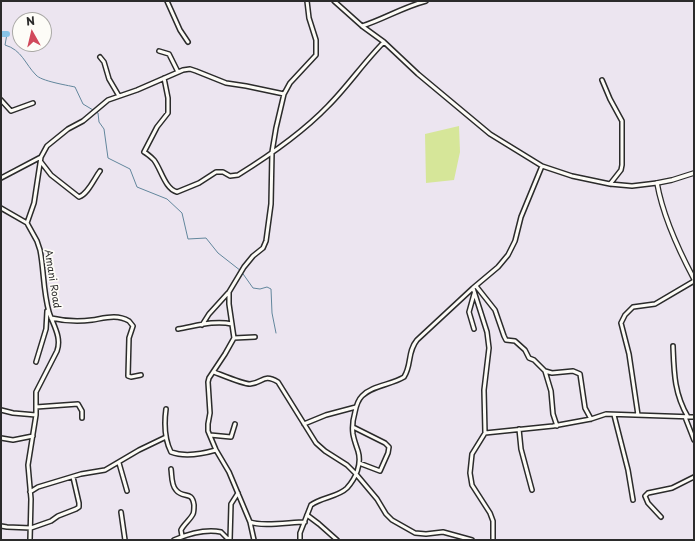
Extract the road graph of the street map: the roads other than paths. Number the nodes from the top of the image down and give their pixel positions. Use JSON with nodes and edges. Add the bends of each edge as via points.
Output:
{"nodes":[{"id":1,"x":167,"y":1,"type":"edge"},
{"id":2,"x":307,"y":1,"type":"edge"},
{"id":3,"x":334,"y":1,"type":"edge"},
{"id":4,"x":426,"y":1,"type":"edge"},
{"id":5,"x":362,"y":26,"type":"junction"},
{"id":6,"x":188,"y":42,"type":"dead end"},
{"id":7,"x":384,"y":42,"type":"junction"},
{"id":8,"x":159,"y":50,"type":"dead end"},
{"id":9,"x":100,"y":57,"type":"dead end"},
{"id":10,"x":178,"y":72,"type":"junction"},
{"id":11,"x":164,"y":78,"type":"junction"},
{"id":12,"x":602,"y":80,"type":"dead end"},
{"id":13,"x":284,"y":94,"type":"junction"},
{"id":14,"x":119,"y":96,"type":"junction"},
{"id":15,"x":1,"y":100,"type":"edge"},
{"id":16,"x":33,"y":103,"type":"dead end"},
{"id":17,"x":272,"y":152,"type":"junction"},
{"id":18,"x":42,"y":157,"type":"junction"},
{"id":19,"x":41,"y":162,"type":"junction"},
{"id":20,"x":542,"y":166,"type":"junction"},
{"id":21,"x":100,"y":171,"type":"dead end"},
{"id":22,"x":694,"y":173,"type":"edge"},
{"id":23,"x":1,"y":178,"type":"edge"},
{"id":24,"x":657,"y":183,"type":"junction"},
{"id":25,"x":610,"y":184,"type":"junction"},
{"id":26,"x":1,"y":208,"type":"edge"},
{"id":27,"x":27,"y":223,"type":"junction"},
{"id":28,"x":694,"y":280,"type":"edge"},
{"id":29,"x":474,"y":287,"type":"junction"},
{"id":30,"x":228,"y":293,"type":"junction"},
{"id":31,"x":474,"y":294,"type":"junction"},
{"id":32,"x":47,"y":307,"type":"junction"},
{"id":33,"x":51,"y":318,"type":"junction"},
{"id":34,"x":232,"y":324,"type":"junction"},
{"id":35,"x":202,"y":325,"type":"junction"},
{"id":36,"x":178,"y":329,"type":"dead end"},
{"id":37,"x":474,"y":329,"type":"dead end"},
{"id":38,"x":255,"y":337,"type":"dead end"},
{"id":39,"x":234,"y":338,"type":"junction"},
{"id":40,"x":673,"y":346,"type":"dead end"},
{"id":41,"x":36,"y":362,"type":"dead end"},
{"id":42,"x":214,"y":372,"type":"junction"},
{"id":43,"x":545,"y":372,"type":"junction"},
{"id":44,"x":141,"y":375,"type":"dead end"},
{"id":45,"x":36,"y":407,"type":"junction"},
{"id":46,"x":356,"y":407,"type":"junction"},
{"id":47,"x":166,"y":409,"type":"dead end"},
{"id":48,"x":1,"y":410,"type":"edge"},
{"id":49,"x":36,"y":415,"type":"junction"},
{"id":50,"x":614,"y":415,"type":"junction"},
{"id":51,"x":638,"y":415,"type":"junction"},
{"id":52,"x":686,"y":417,"type":"junction"},
{"id":53,"x":694,"y":417,"type":"edge"},
{"id":54,"x":82,"y":418,"type":"dead end"},
{"id":55,"x":591,"y":419,"type":"junction"},
{"id":56,"x":235,"y":424,"type":"dead end"},
{"id":57,"x":304,"y":424,"type":"junction"},
{"id":58,"x":557,"y":426,"type":"junction"},
{"id":59,"x":353,"y":427,"type":"junction"},
{"id":60,"x":520,"y":430,"type":"junction"},
{"id":61,"x":485,"y":433,"type":"junction"},
{"id":62,"x":210,"y":435,"type":"junction"},
{"id":63,"x":33,"y":436,"type":"junction"},
{"id":64,"x":166,"y":437,"type":"junction"},
{"id":65,"x":1,"y":438,"type":"edge"},
{"id":66,"x":694,"y":440,"type":"edge"},
{"id":67,"x":216,"y":450,"type":"junction"},
{"id":68,"x":119,"y":463,"type":"junction"},
{"id":69,"x":359,"y":463,"type":"junction"},
{"id":70,"x":171,"y":469,"type":"dead end"},
{"id":71,"x":356,"y":474,"type":"junction"},
{"id":72,"x":73,"y":477,"type":"junction"},
{"id":73,"x":694,"y":477,"type":"edge"},
{"id":74,"x":532,"y":490,"type":"dead end"},
{"id":75,"x":126,"y":491,"type":"dead end"},
{"id":76,"x":30,"y":492,"type":"junction"},
{"id":77,"x":238,"y":494,"type":"junction"},
{"id":78,"x":633,"y":500,"type":"dead end"},
{"id":79,"x":121,"y":512,"type":"dead end"},
{"id":80,"x":307,"y":515,"type":"junction"},
{"id":81,"x":660,"y":517,"type":"dead end"},
{"id":82,"x":250,"y":522,"type":"junction"},
{"id":83,"x":305,"y":522,"type":"junction"},
{"id":84,"x":1,"y":526,"type":"edge"},
{"id":85,"x":31,"y":528,"type":"junction"},
{"id":86,"x":182,"y":536,"type":"junction"},
{"id":87,"x":30,"y":540,"type":"edge"},
{"id":88,"x":125,"y":540,"type":"edge"},
{"id":89,"x":174,"y":540,"type":"edge"},
{"id":90,"x":229,"y":540,"type":"edge"},
{"id":91,"x":254,"y":540,"type":"edge"},
{"id":92,"x":300,"y":540,"type":"edge"},
{"id":93,"x":337,"y":540,"type":"edge"},
{"id":94,"x":472,"y":540,"type":"edge"},
{"id":95,"x":494,"y":540,"type":"edge"}],
"edges":[{"from":1,"to":6,"type":"street"},
{"from":2,"to":13,"type":"street","via":[[316,40],[316,55],[290,83]]},
{"from":3,"to":5,"type":"street"},
{"from":4,"to":5,"type":"street"},
{"from":5,"to":7,"type":"street"},
{"from":7,"to":17,"type":"street","via":[[326,108]]},
{"from":7,"to":20,"type":"street","via":[[490,134]]},
{"from":8,"to":10,"type":"street","via":[[169,54]]},
{"from":9,"to":14,"type":"street"},
{"from":10,"to":11,"type":"street"},
{"from":10,"to":13,"type":"street","via":[[190,69],[226,83]]},
{"from":11,"to":14,"type":"street"},
{"from":11,"to":17,"type":"street","via":[[168,113],[157,127],[144,152],[154,160],[175,192],[199,183],[216,172],[238,175]]},
{"from":12,"to":25,"type":"street","via":[[622,121],[622,165]]},
{"from":13,"to":17,"type":"street"},
{"from":14,"to":18,"type":"street","via":[[108,100],[83,121],[58,136],[47,146]]},
{"from":15,"to":16,"type":"street","via":[[11,111]]},
{"from":17,"to":30,"type":"street","via":[[271,204],[264,246],[244,267]]},
{"from":18,"to":19,"type":"street"},
{"from":18,"to":23,"type":"street"},
{"from":19,"to":21,"type":"street","via":[[51,175],[79,197],[82,197]]},
{"from":19,"to":27,"type":"street","via":[[34,203]]},
{"from":20,"to":25,"type":"street"},
{"from":20,"to":29,"type":"street","via":[[521,217],[512,248],[498,267]]},
{"from":22,"to":24,"type":"street"},
{"from":24,"to":25,"type":"street","via":[[632,186]]},
{"from":24,"to":28,"type":"street","via":[[661,203],[679,251]]},
{"from":26,"to":27,"type":"street"},
{"from":27,"to":32,"type":"street","name":"Amani Road","via":[[40,250]]},
{"from":28,"to":51,"type":"street","via":[[655,304],[633,308],[625,315],[622,323]]},
{"from":29,"to":31,"type":"street"},
{"from":29,"to":43,"type":"street","via":[[495,310],[506,339],[515,341],[525,350],[528,358],[534,360]]},
{"from":29,"to":46,"type":"street","via":[[415,343],[404,377],[365,394]]},
{"from":30,"to":34,"type":"street"},
{"from":30,"to":35,"type":"street"},
{"from":31,"to":37,"type":"street","via":[[469,312]]},
{"from":31,"to":61,"type":"street","via":[[489,345],[484,390]]},
{"from":32,"to":33,"type":"street","name":"Amani Road"},
{"from":32,"to":41,"type":"street","via":[[47,325]]},
{"from":33,"to":44,"type":"street","via":[[67,321],[118,317],[129,321],[132,326],[129,338],[128,376]]},
{"from":33,"to":45,"type":"street","name":"Amani Road","via":[[59,345],[38,387]]},
{"from":34,"to":35,"type":"street","via":[[218,322]]},
{"from":34,"to":39,"type":"street"},
{"from":35,"to":36,"type":"street"},
{"from":38,"to":39,"type":"street"},
{"from":39,"to":42,"type":"street"},
{"from":40,"to":52,"type":"street","via":[[675,384]]},
{"from":42,"to":57,"type":"street","via":[[250,384],[267,378],[276,381]]},
{"from":42,"to":62,"type":"street","via":[[208,382],[210,413],[207,428]]},
{"from":43,"to":55,"type":"street","via":[[573,371],[580,374],[585,408]]},
{"from":43,"to":58,"type":"street"},
{"from":45,"to":49,"type":"street","name":"Amani Road"},
{"from":45,"to":54,"type":"street","via":[[78,404]]},
{"from":46,"to":57,"type":"street","via":[[330,413]]},
{"from":46,"to":59,"type":"street"},
{"from":47,"to":64,"type":"street","via":[[163,424]]},
{"from":48,"to":49,"type":"street"},
{"from":49,"to":63,"type":"street","name":"Amani Road"},
{"from":50,"to":51,"type":"street"},
{"from":50,"to":55,"type":"street","via":[[606,414]]},
{"from":50,"to":78,"type":"street"},
{"from":51,"to":52,"type":"street"},
{"from":52,"to":53,"type":"street"},
{"from":52,"to":66,"type":"street"},
{"from":55,"to":58,"type":"street"},
{"from":56,"to":62,"type":"street","via":[[231,437]]},
{"from":57,"to":71,"type":"street","via":[[320,447]]},
{"from":58,"to":60,"type":"street"},
{"from":59,"to":69,"type":"street"},
{"from":59,"to":69,"type":"street","via":[[387,444],[389,448],[381,471]]},
{"from":60,"to":61,"type":"street"},
{"from":60,"to":74,"type":"street","via":[[521,449]]},
{"from":61,"to":95,"type":"street","via":[[472,454],[470,473],[472,485],[493,521]]},
{"from":62,"to":67,"type":"street"},
{"from":63,"to":65,"type":"street","via":[[13,440]]},
{"from":63,"to":76,"type":"street","name":"Amani Road","via":[[28,465]]},
{"from":64,"to":67,"type":"street","via":[[169,450],[174,453],[196,454]]},
{"from":64,"to":68,"type":"street"},
{"from":67,"to":77,"type":"street"},
{"from":68,"to":72,"type":"street","via":[[103,470]]},
{"from":68,"to":75,"type":"street"},
{"from":69,"to":71,"type":"street"},
{"from":70,"to":86,"type":"street","via":[[176,490],[193,499],[193,514],[182,528]]},
{"from":71,"to":80,"type":"street","via":[[343,491],[311,505]]},
{"from":71,"to":94,"type":"street","via":[[388,516],[403,527],[421,534],[443,532]]},
{"from":72,"to":76,"type":"street","via":[[38,487]]},
{"from":72,"to":85,"type":"street","via":[[78,508]]},
{"from":73,"to":81,"type":"street","via":[[672,488],[648,493],[645,496]]},
{"from":76,"to":85,"type":"street","name":"Amani Road"},
{"from":77,"to":82,"type":"street"},
{"from":77,"to":90,"type":"street","via":[[231,504]]},
{"from":79,"to":88,"type":"street"},
{"from":80,"to":83,"type":"street"},
{"from":80,"to":93,"type":"street"},
{"from":82,"to":83,"type":"street"},
{"from":82,"to":91,"type":"street"},
{"from":83,"to":92,"type":"street"},
{"from":84,"to":85,"type":"street"},
{"from":85,"to":87,"type":"street","name":"Amani Road"},
{"from":86,"to":89,"type":"street"},
{"from":86,"to":90,"type":"street","via":[[219,531]]}]}
